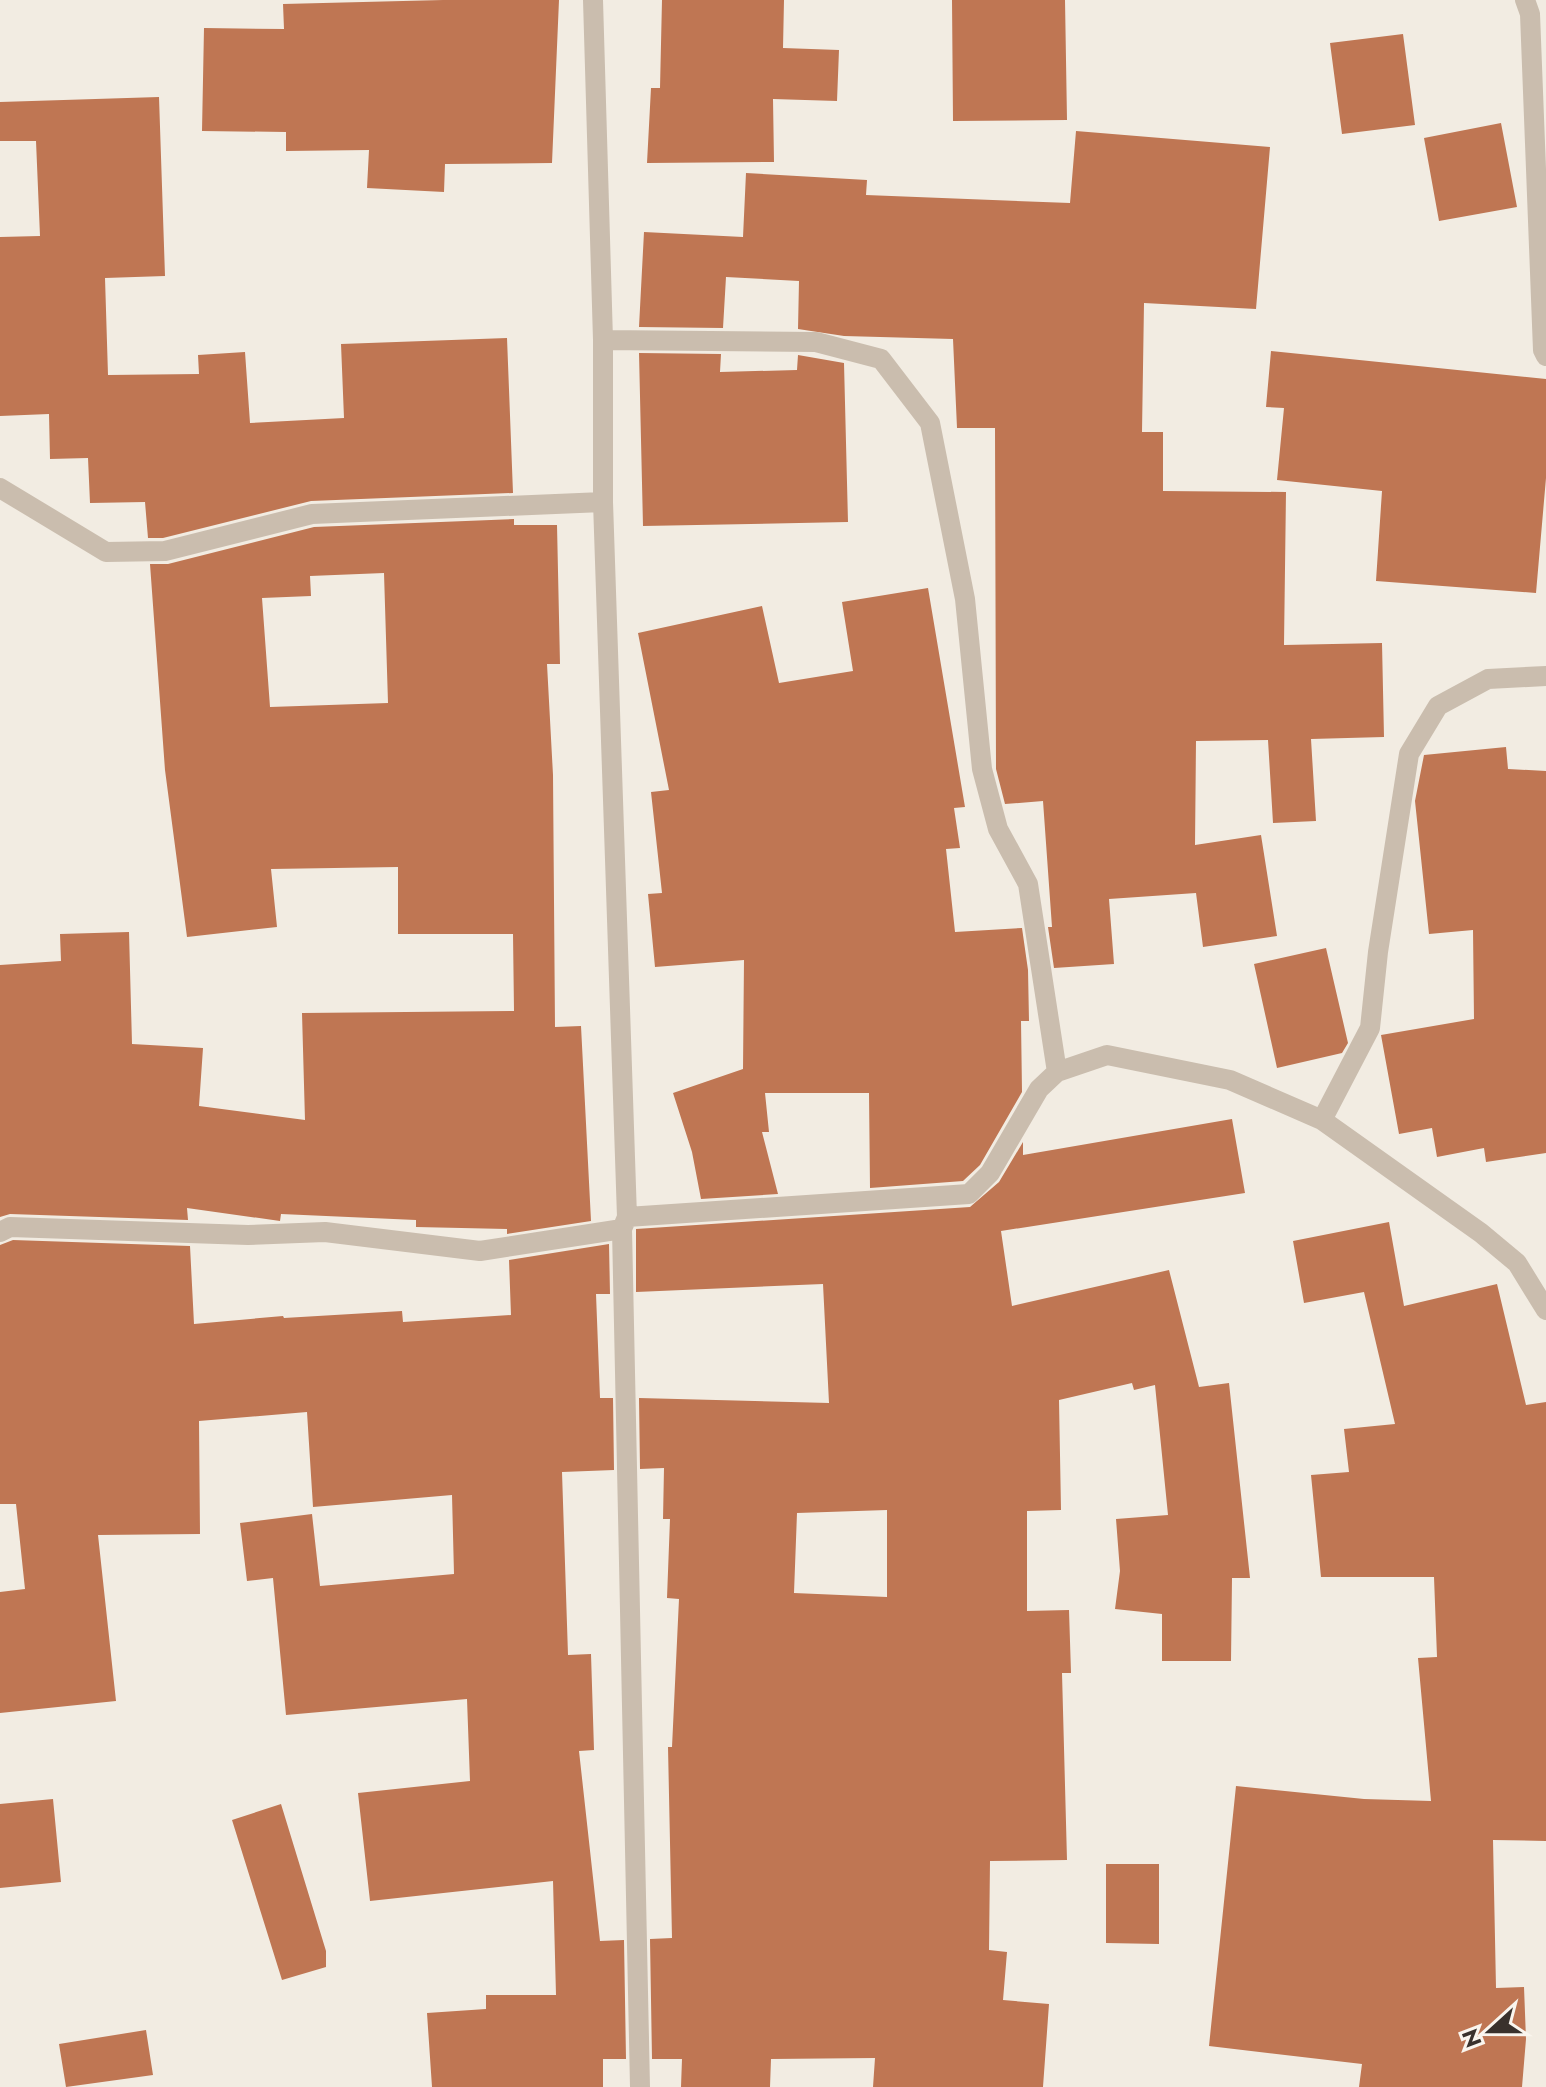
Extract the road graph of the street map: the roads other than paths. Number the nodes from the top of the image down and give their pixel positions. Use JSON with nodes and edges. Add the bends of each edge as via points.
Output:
{"nodes":[{"id":1,"x":593,"y":0,"type":"edge"},
{"id":2,"x":1525,"y":0,"type":"edge"},
{"id":3,"x":603,"y":340,"type":"junction"},
{"id":4,"x":1546,"y":356,"type":"edge"},
{"id":5,"x":0,"y":488,"type":"edge"},
{"id":6,"x":603,"y":502,"type":"junction"},
{"id":7,"x":1546,"y":676,"type":"edge"},
{"id":8,"x":1057,"y":1072,"type":"junction"},
{"id":9,"x":1322,"y":1120,"type":"junction"},
{"id":10,"x":624,"y":1223,"type":"junction"},
{"id":11,"x":0,"y":1232,"type":"edge"},
{"id":12,"x":1546,"y":1310,"type":"edge"},
{"id":13,"x":640,"y":2087,"type":"edge"}],
"edges":[{"from":1,"to":3,"type":"street"},
{"from":2,"to":4,"type":"street","via":[[1530,14]]},
{"from":3,"to":6,"type":"street"},
{"from":3,"to":8,"type":"street","via":[[816,342],[881,359],[930,423],[965,599],[982,769],[998,829],[1028,884]]},
{"from":5,"to":6,"type":"street","via":[[106,552],[165,551],[312,514]]},
{"from":6,"to":10,"type":"street"},
{"from":7,"to":9,"type":"street","via":[[1488,679],[1438,706],[1409,754],[1370,1028]]},
{"from":8,"to":9,"type":"street","via":[[1107,1055],[1230,1080]]},
{"from":8,"to":10,"type":"street","via":[[1039,1089],[990,1173],[969,1194]]},
{"from":9,"to":12,"type":"street","via":[[1517,1263]]},
{"from":10,"to":11,"type":"street","via":[[480,1251],[325,1232],[248,1235],[10,1227]]},
{"from":10,"to":13,"type":"street"}]}
